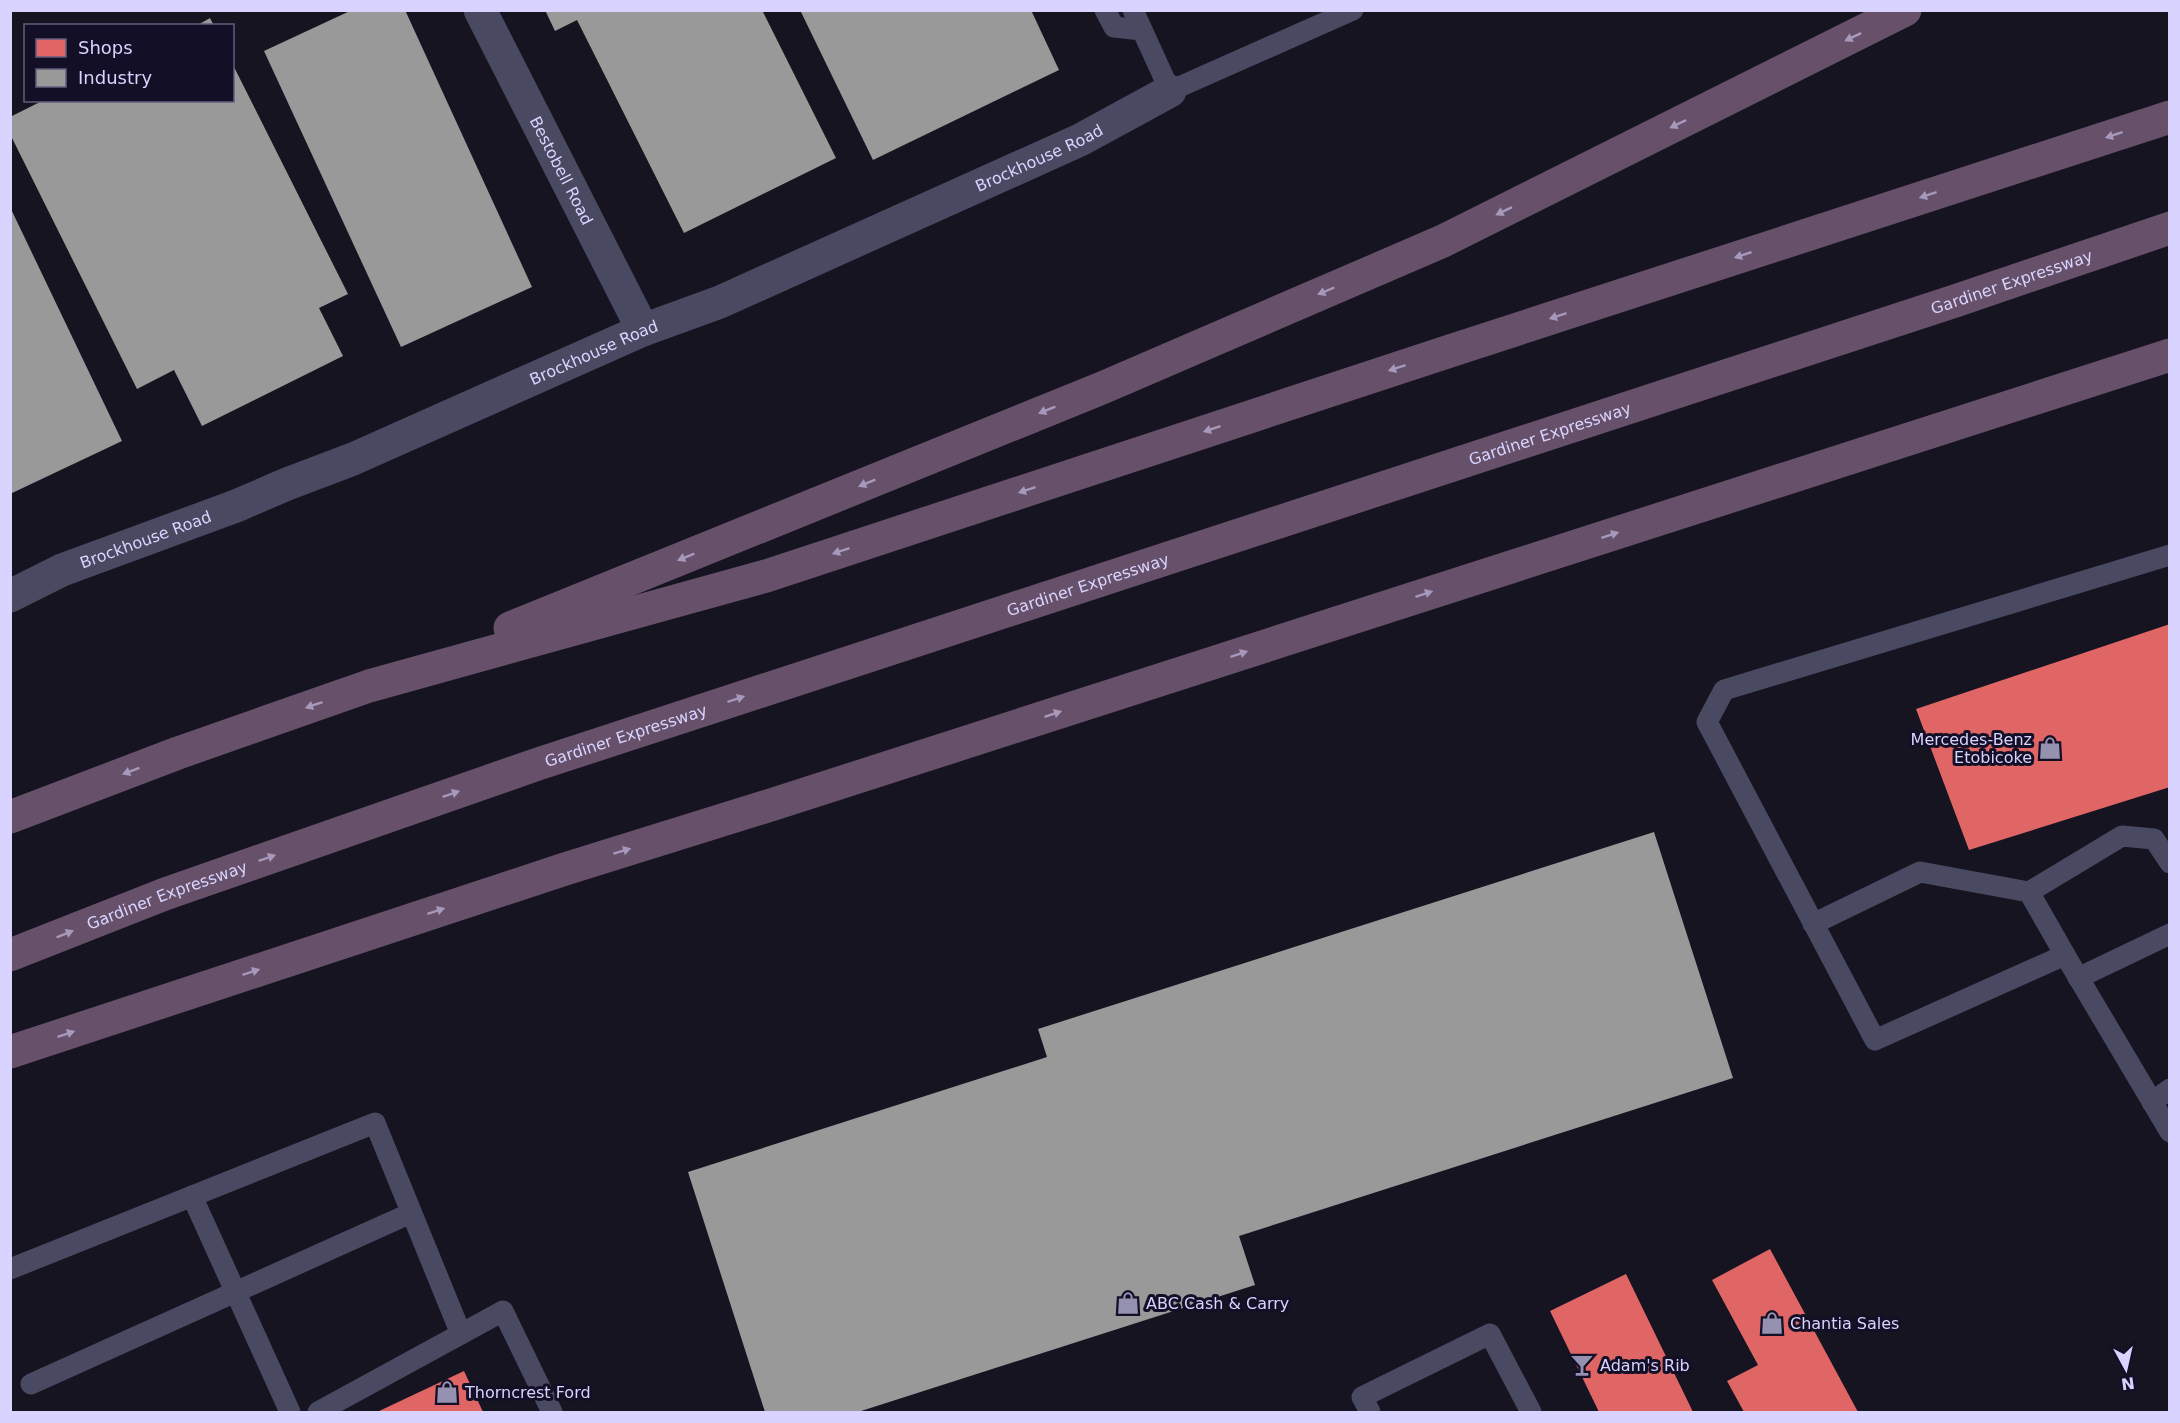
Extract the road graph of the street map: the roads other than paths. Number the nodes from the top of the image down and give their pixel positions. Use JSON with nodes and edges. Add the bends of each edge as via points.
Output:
{"nodes":[{"id":1,"x":480,"y":10,"type":"edge"},
{"id":2,"x":1105,"y":10,"type":"edge"},
{"id":3,"x":1133,"y":10,"type":"edge"},
{"id":4,"x":1353,"y":10,"type":"edge"},
{"id":5,"x":1905,"y":10,"type":"edge"},
{"id":6,"x":1142,"y":30,"type":"junction"},
{"id":7,"x":1170,"y":91,"type":"junction"},
{"id":8,"x":2169,"y":117,"type":"edge"},
{"id":9,"x":2169,"y":228,"type":"edge"},
{"id":10,"x":643,"y":330,"type":"junction"},
{"id":11,"x":2169,"y":355,"type":"edge"},
{"id":12,"x":2169,"y":555,"type":"edge"},
{"id":13,"x":10,"y":596,"type":"edge"},
{"id":14,"x":369,"y":686,"type":"junction"},
{"id":15,"x":10,"y":817,"type":"edge"},
{"id":16,"x":2169,"y":863,"type":"edge"},
{"id":17,"x":2029,"y":892,"type":"junction"},
{"id":18,"x":1814,"y":924,"type":"junction"},
{"id":19,"x":2169,"y":934,"type":"edge"},
{"id":20,"x":2065,"y":955,"type":"junction"},
{"id":21,"x":10,"y":956,"type":"edge"},
{"id":22,"x":2078,"y":978,"type":"junction"},
{"id":23,"x":10,"y":1052,"type":"edge"},
{"id":24,"x":2169,"y":1089,"type":"edge"},
{"id":25,"x":2152,"y":1102,"type":"junction"},
{"id":26,"x":2169,"y":1132,"type":"edge"},
{"id":27,"x":192,"y":1196,"type":"junction"},
{"id":28,"x":411,"y":1213,"type":"junction"},
{"id":29,"x":10,"y":1269,"type":"edge"},
{"id":30,"x":236,"y":1292,"type":"junction"},
{"id":31,"x":462,"y":1334,"type":"junction"},
{"id":32,"x":31,"y":1384,"type":"dead end"},
{"id":33,"x":290,"y":1413,"type":"edge"},
{"id":34,"x":318,"y":1413,"type":"edge"},
{"id":35,"x":552,"y":1413,"type":"edge"},
{"id":36,"x":1370,"y":1413,"type":"edge"},
{"id":37,"x":1531,"y":1413,"type":"edge"}],
"edges":[{"from":1,"to":10,"type":"street","name":"Bestobell Road"},
{"from":2,"to":6,"type":"lane","via":[[1114,27]]},
{"from":3,"to":6,"type":"lane"},
{"from":4,"to":7,"type":"lane"},
{"from":5,"to":14,"type":"highway","one_way":true,"via":[[1443,241],[1102,388]]},
{"from":6,"to":7,"type":"lane"},
{"from":7,"to":10,"type":"street","name":"Brockhouse Road","via":[[1080,140],[720,302]]},
{"from":8,"to":14,"type":"highway","one_way":true,"via":[[766,576]]},
{"from":21,"to":9,"type":"highway","name":"Gardiner Expressway","one_way":true,"via":[[165,894],[538,764]]},
{"from":10,"to":13,"type":"street","name":"Brockhouse Road","via":[[353,459],[62,570]]},
{"from":23,"to":11,"type":"highway","one_way":true,"via":[[564,869]]},
{"from":12,"to":18,"type":"lane","via":[[1724,690],[1707,722]]},
{"from":14,"to":15,"type":"highway","one_way":true},
{"from":16,"to":17,"type":"lane","via":[[2154,839],[2122,836]]},
{"from":17,"to":18,"type":"lane","via":[[1920,872]]},
{"from":17,"to":20,"type":"lane"},
{"from":18,"to":20,"type":"lane","via":[[1875,1040]]},
{"from":19,"to":22,"type":"lane"},
{"from":20,"to":22,"type":"lane"},
{"from":22,"to":25,"type":"lane"},
{"from":24,"to":25,"type":"lane"},
{"from":25,"to":26,"type":"lane"},
{"from":27,"to":28,"type":"lane","via":[[375,1123]]},
{"from":27,"to":29,"type":"lane"},
{"from":27,"to":30,"type":"lane"},
{"from":28,"to":30,"type":"lane"},
{"from":28,"to":31,"type":"lane"},
{"from":30,"to":32,"type":"lane"},
{"from":30,"to":33,"type":"lane"},
{"from":31,"to":34,"type":"lane"},
{"from":31,"to":35,"type":"lane","via":[[503,1311]]},
{"from":36,"to":37,"type":"lane","via":[[1362,1397],[1490,1334]]}]}
